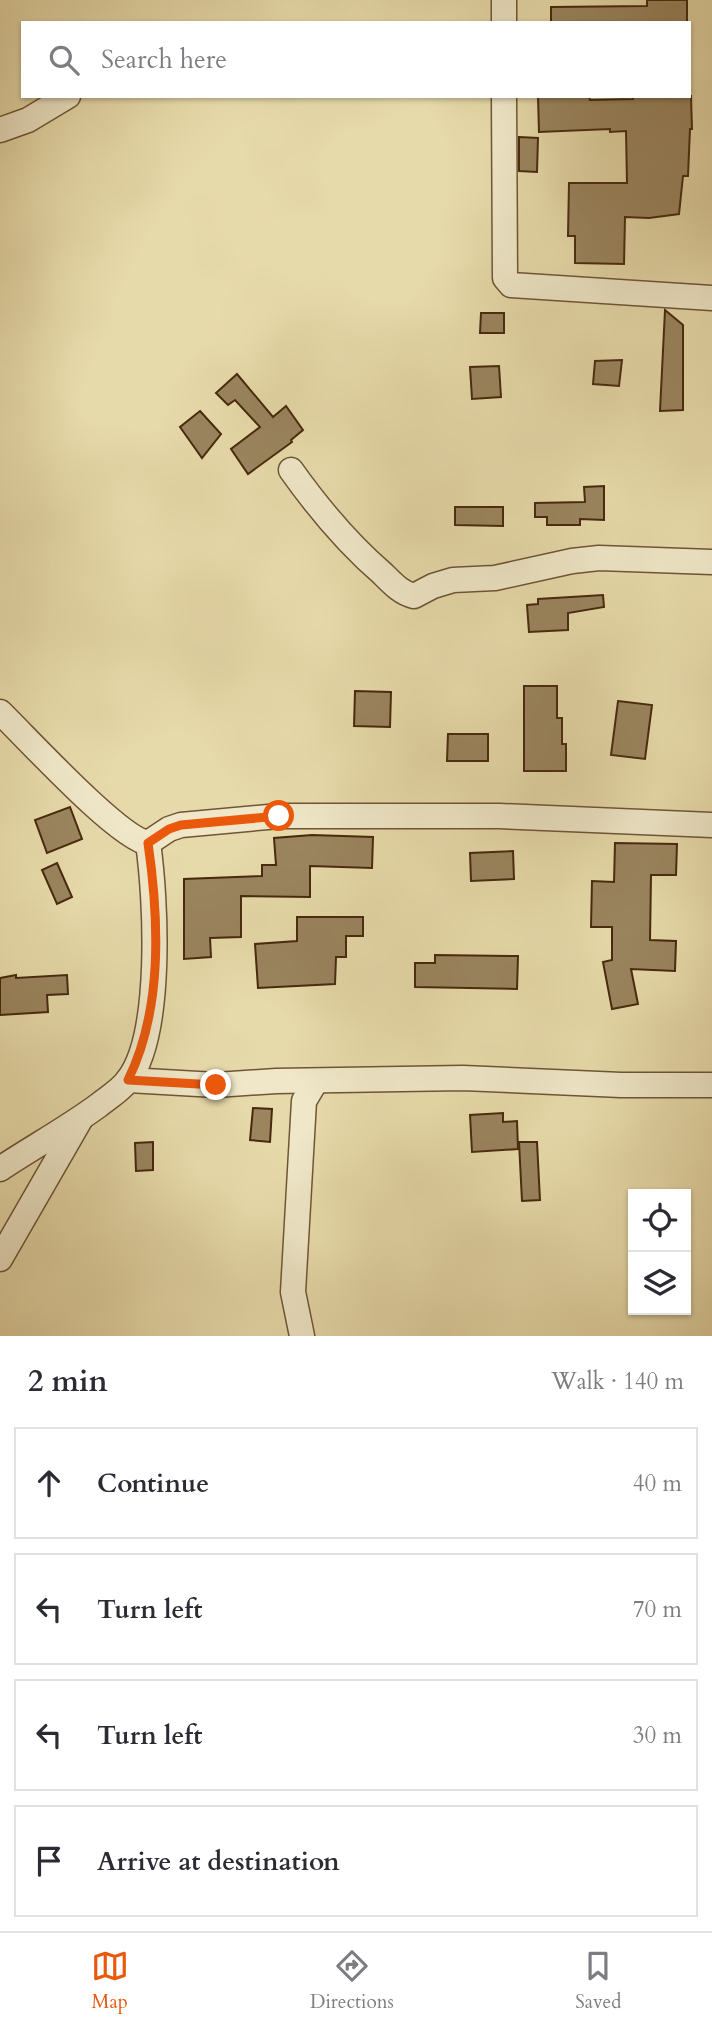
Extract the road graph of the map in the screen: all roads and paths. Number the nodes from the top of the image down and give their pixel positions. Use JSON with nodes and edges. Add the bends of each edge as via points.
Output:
{"nodes":[{"id":1,"x":503,"y":0,"type":"edge"},
{"id":2,"x":503,"y":21,"type":"edge"},
{"id":3,"x":65,"y":98,"type":"edge"},
{"id":4,"x":504,"y":98,"type":"edge"},
{"id":5,"x":0,"y":130,"type":"edge"},
{"id":6,"x":712,"y":298,"type":"edge"},
{"id":7,"x":291,"y":470,"type":"dead end"},
{"id":8,"x":712,"y":562,"type":"edge"},
{"id":9,"x":0,"y":712,"type":"edge"},
{"id":10,"x":712,"y":825,"type":"edge"},
{"id":11,"x":148,"y":843,"type":"junction"},
{"id":12,"x":128,"y":1080,"type":"junction"},
{"id":13,"x":316,"y":1081,"type":"junction"},
{"id":14,"x":712,"y":1085,"type":"edge"},
{"id":15,"x":81,"y":1118,"type":"junction"},
{"id":16,"x":0,"y":1169,"type":"edge"},
{"id":17,"x":0,"y":1259,"type":"edge"},
{"id":18,"x":302,"y":1336,"type":"edge"}],
"edges":[{"from":1,"to":2,"type":"street"},
{"from":3,"to":5,"type":"street"},
{"from":4,"to":6,"type":"street","via":[[505,278],[510,285]]},
{"from":7,"to":8,"type":"street","via":[[358,552],[414,596],[453,580],[495,578],[572,561]]},
{"from":9,"to":11,"type":"street","via":[[100,810],[125,832]]},
{"from":10,"to":11,"type":"street","via":[[499,816],[279,816],[181,825]]},
{"from":11,"to":12,"type":"street","via":[[156,931],[150,1021]]},
{"from":12,"to":13,"type":"street","via":[[205,1085]]},
{"from":12,"to":15,"type":"street"},
{"from":13,"to":14,"type":"street","via":[[471,1078]]},
{"from":13,"to":18,"type":"street","via":[[304,1101],[293,1292]]},
{"from":15,"to":16,"type":"street"},
{"from":15,"to":17,"type":"street"}]}
